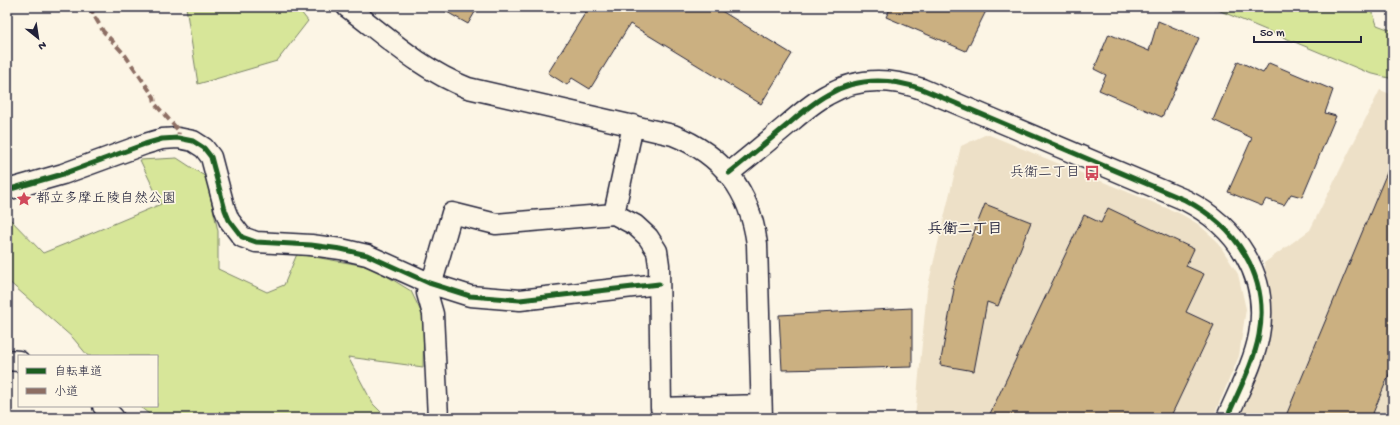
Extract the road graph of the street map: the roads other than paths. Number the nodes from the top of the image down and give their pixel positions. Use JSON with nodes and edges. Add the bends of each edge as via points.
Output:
{"nodes":[{"id":1,"x":347,"y":7,"type":"edge"},
{"id":2,"x":633,"y":125,"type":"junction"},
{"id":3,"x":729,"y":173,"type":"junction"},
{"id":4,"x":7,"y":190,"type":"edge"},
{"id":5,"x":614,"y":214,"type":"junction"},
{"id":6,"x":429,"y":283,"type":"junction"},
{"id":7,"x":659,"y":284,"type":"junction"},
{"id":8,"x":7,"y":360,"type":"edge"},
{"id":9,"x":18,"y":361,"type":"edge"},
{"id":10,"x":104,"y":407,"type":"edge"},
{"id":11,"x":762,"y":411,"type":"edge"},
{"id":12,"x":440,"y":417,"type":"edge"},
{"id":13,"x":114,"y":418,"type":"edge"},
{"id":14,"x":1227,"y":418,"type":"edge"}],
"edges":[{"from":1,"to":2,"type":"street","via":[[418,62],[453,82],[468,88]]},
{"from":2,"to":3,"type":"street","via":[[673,134],[686,140]]},
{"from":2,"to":5,"type":"street"},
{"from":3,"to":11,"type":"street","via":[[740,189],[752,217],[757,244]]},
{"from":3,"to":14,"type":"street","via":[[828,94],[864,82],[888,81],[922,89],[1185,200],[1201,208],[1226,229],[1245,256],[1259,288],[1259,336]]},
{"from":4,"to":6,"type":"street","via":[[63,174],[156,140],[178,138],[193,141],[204,148],[211,157],[225,210],[242,237],[256,242],[311,245],[367,255]]},
{"from":5,"to":6,"type":"street","via":[[496,224],[452,214],[435,272]]},
{"from":5,"to":7,"type":"street","via":[[635,225],[648,237],[657,251]]},
{"from":6,"to":7,"type":"street","via":[[470,296],[520,300]]},
{"from":6,"to":12,"type":"street","via":[[427,294],[434,314]]},
{"from":7,"to":11,"type":"street","via":[[661,408]]},
{"from":8,"to":9,"type":"street"},
{"from":10,"to":13,"type":"street"}]}
